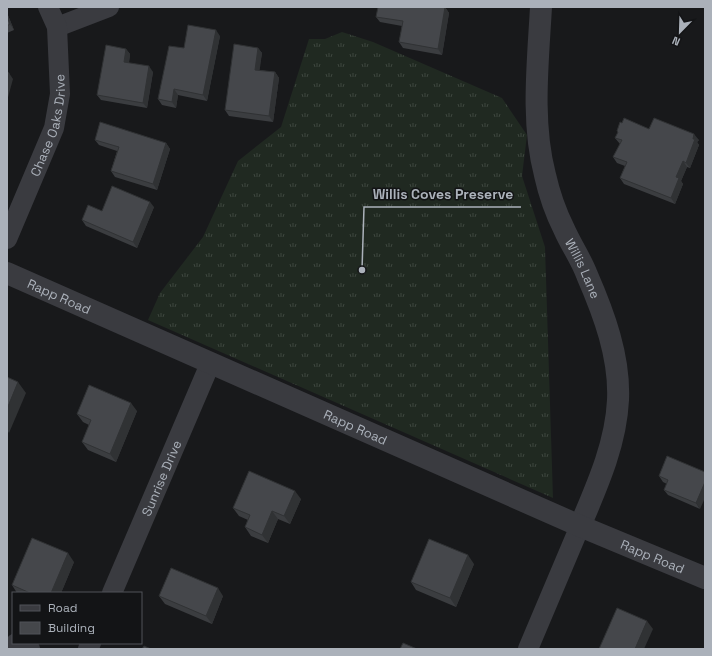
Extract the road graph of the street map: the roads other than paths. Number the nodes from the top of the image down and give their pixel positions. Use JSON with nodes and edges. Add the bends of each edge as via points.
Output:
{"nodes":[{"id":1,"x":48,"y":7,"type":"edge"},
{"id":2,"x":109,"y":7,"type":"edge"},
{"id":3,"x":541,"y":7,"type":"edge"},
{"id":4,"x":57,"y":27,"type":"junction"},
{"id":5,"x":7,"y":239,"type":"edge"},
{"id":6,"x":7,"y":273,"type":"edge"},
{"id":7,"x":210,"y":364,"type":"junction"},
{"id":8,"x":580,"y":526,"type":"junction"},
{"id":9,"x":705,"y":578,"type":"edge"},
{"id":10,"x":112,"y":592,"type":"edge"},
{"id":11,"x":18,"y":644,"type":"edge"},
{"id":12,"x":30,"y":649,"type":"edge"},
{"id":13,"x":528,"y":649,"type":"edge"}],
"edges":[{"from":1,"to":4,"type":"street","name":"Chase Oaks Drive"},
{"from":2,"to":4,"type":"street"},
{"from":3,"to":8,"type":"street","name":"Willis Lane","via":[[536,110],[545,175],[563,228],[587,274],[604,316],[615,356],[618,392],[612,442]]},
{"from":4,"to":5,"type":"street","name":"Chase Oaks Drive","via":[[60,94],[54,128]]},
{"from":6,"to":7,"type":"street","name":"Rapp Road"},
{"from":7,"to":8,"type":"street","name":"Rapp Road"},
{"from":7,"to":10,"type":"street","name":"Sunrise Drive"},
{"from":8,"to":9,"type":"street","name":"Rapp Road"},
{"from":8,"to":13,"type":"street"},
{"from":11,"to":12,"type":"street"}]}
